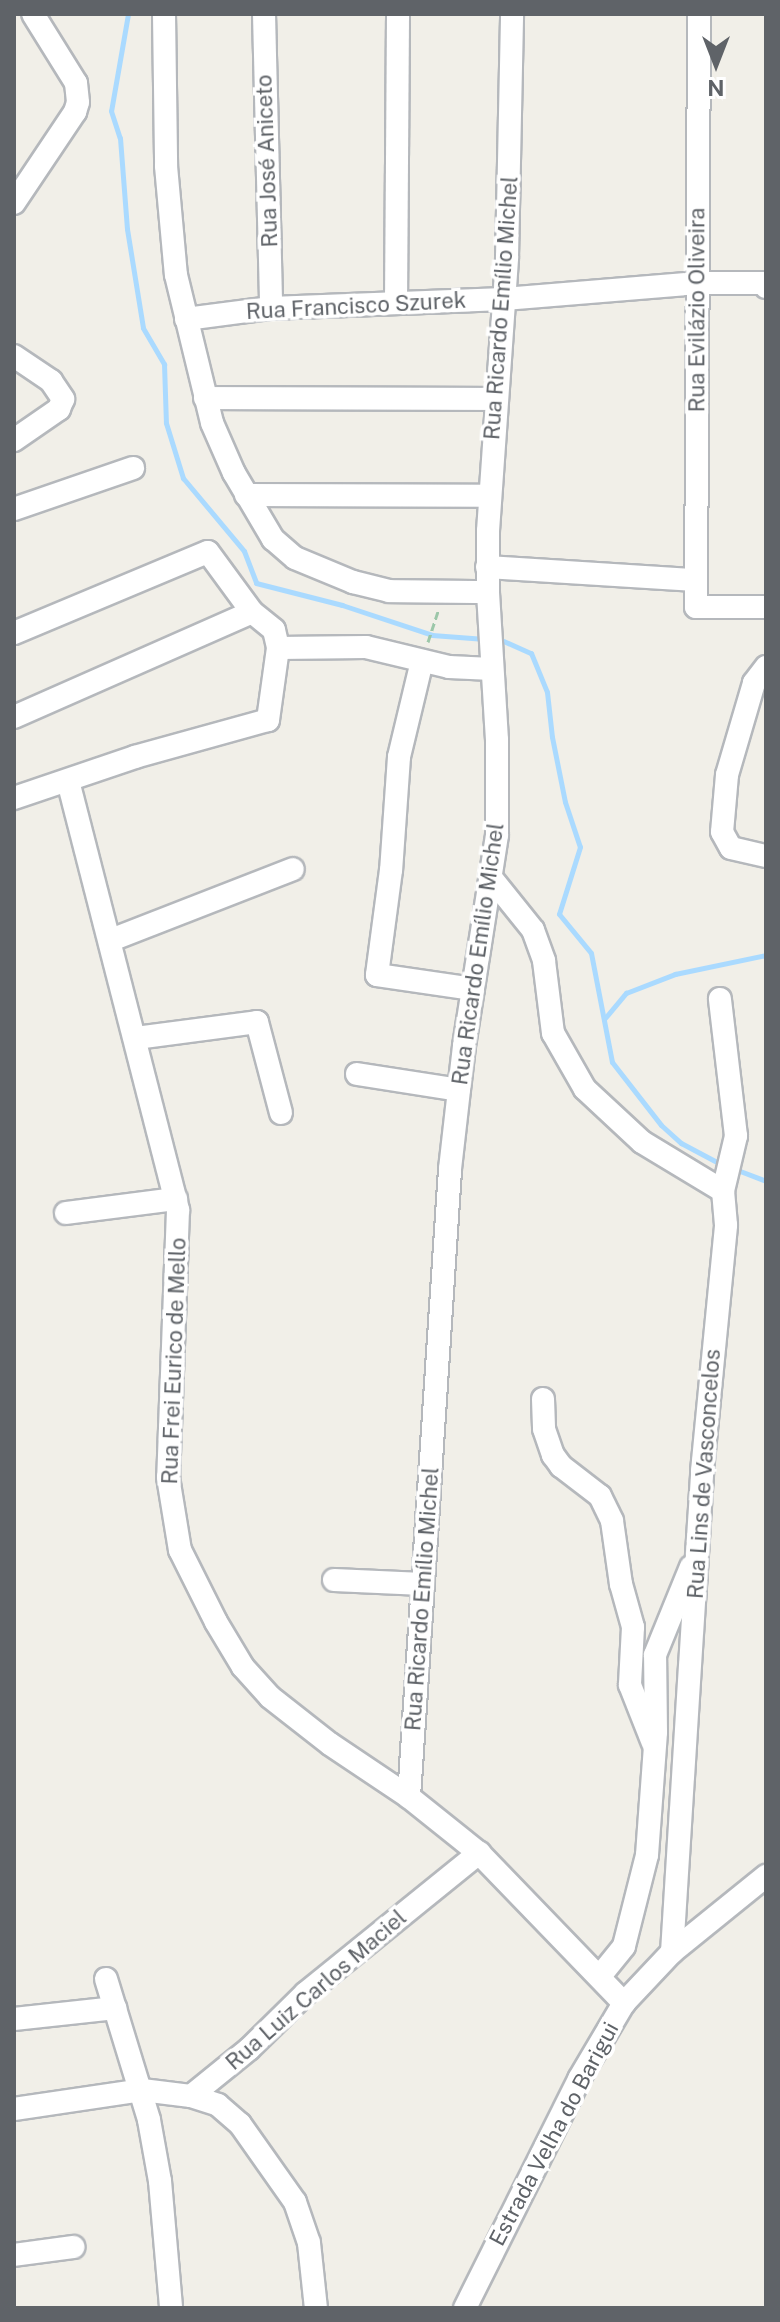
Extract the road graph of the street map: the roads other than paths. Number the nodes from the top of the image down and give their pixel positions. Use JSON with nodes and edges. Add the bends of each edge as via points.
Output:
{"nodes":[{"id":1,"x":33,"y":14,"type":"edge"},
{"id":2,"x":164,"y":14,"type":"edge"},
{"id":3,"x":264,"y":14,"type":"edge"},
{"id":4,"x":398,"y":14,"type":"edge"},
{"id":5,"x":512,"y":14,"type":"edge"},
{"id":6,"x":699,"y":14,"type":"edge"},
{"id":7,"x":14,"y":203,"type":"edge"},
{"id":8,"x":697,"y":283,"type":"junction"},
{"id":9,"x":766,"y":285,"type":"edge"},
{"id":10,"x":504,"y":299,"type":"junction"},
{"id":11,"x":396,"y":303,"type":"junction"},
{"id":12,"x":271,"y":308,"type":"junction"},
{"id":13,"x":186,"y":319,"type":"junction"},
{"id":14,"x":14,"y":356,"type":"edge"},
{"id":15,"x":205,"y":398,"type":"junction"},
{"id":16,"x":496,"y":399,"type":"junction"},
{"id":17,"x":14,"y":440,"type":"edge"},
{"id":18,"x":133,"y":468,"type":"dead end"},
{"id":19,"x":246,"y":495,"type":"junction"},
{"id":20,"x":489,"y":496,"type":"junction"},
{"id":21,"x":14,"y":509,"type":"edge"},
{"id":22,"x":487,"y":567,"type":"junction"},
{"id":23,"x":696,"y":580,"type":"junction"},
{"id":24,"x":488,"y":592,"type":"junction"},
{"id":25,"x":766,"y":607,"type":"edge"},
{"id":26,"x":252,"y":612,"type":"junction"},
{"id":27,"x":14,"y":633,"type":"edge"},
{"id":28,"x":278,"y":648,"type":"junction"},
{"id":29,"x":491,"y":649,"type":"junction"},
{"id":30,"x":422,"y":661,"type":"junction"},
{"id":31,"x":766,"y":667,"type":"edge"},
{"id":32,"x":14,"y":717,"type":"edge"},
{"id":33,"x":68,"y":781,"type":"junction"},
{"id":34,"x":14,"y":798,"type":"edge"},
{"id":35,"x":766,"y":856,"type":"edge"},
{"id":36,"x":293,"y":869,"type":"dead end"},
{"id":37,"x":492,"y":879,"type":"junction"},
{"id":38,"x":111,"y":940,"type":"junction"},
{"id":39,"x":473,"y":989,"type":"junction"},
{"id":40,"x":720,"y":999,"type":"dead end"},
{"id":41,"x":136,"y":1038,"type":"junction"},
{"id":42,"x":357,"y":1074,"type":"dead end"},
{"id":43,"x":459,"y":1090,"type":"junction"},
{"id":44,"x":281,"y":1113,"type":"dead end"},
{"id":45,"x":723,"y":1191,"type":"junction"},
{"id":46,"x":176,"y":1199,"type":"junction"},
{"id":47,"x":66,"y":1213,"type":"dead end"},
{"id":48,"x":543,"y":1399,"type":"dead end"},
{"id":49,"x":697,"y":1555,"type":"junction"},
{"id":50,"x":334,"y":1580,"type":"dead end"},
{"id":51,"x":423,"y":1584,"type":"junction"},
{"id":52,"x":655,"y":1748,"type":"junction"},
{"id":53,"x":409,"y":1797,"type":"junction"},
{"id":54,"x":479,"y":1853,"type":"junction"},
{"id":55,"x":766,"y":1876,"type":"edge"},
{"id":56,"x":672,"y":1952,"type":"junction"},
{"id":57,"x":600,"y":1976,"type":"junction"},
{"id":58,"x":106,"y":1979,"type":"dead end"},
{"id":59,"x":624,"y":2003,"type":"junction"},
{"id":60,"x":115,"y":2008,"type":"junction"},
{"id":61,"x":14,"y":2019,"type":"edge"},
{"id":62,"x":142,"y":2090,"type":"junction"},
{"id":63,"x":191,"y":2096,"type":"junction"},
{"id":64,"x":14,"y":2109,"type":"edge"},
{"id":65,"x":73,"y":2247,"type":"dead end"},
{"id":66,"x":14,"y":2255,"type":"edge"},
{"id":67,"x":171,"y":2308,"type":"edge"},
{"id":68,"x":316,"y":2308,"type":"edge"},
{"id":69,"x":465,"y":2308,"type":"edge"}],
"edges":[{"from":1,"to":7,"type":"street","via":[[76,83],[78,102]]},
{"from":2,"to":13,"type":"street","via":[[169,212]]},
{"from":3,"to":12,"type":"street","name":"Rua José Aniceto"},
{"from":4,"to":11,"type":"street"},
{"from":5,"to":10,"type":"street","name":"Rua Ricardo Emílio Michel"},
{"from":6,"to":8,"type":"street","name":"Rua Evilázio Oliveira"},
{"from":8,"to":9,"type":"street","name":"Rua Francisco Szurek"},
{"from":8,"to":10,"type":"street","name":"Rua Francisco Szurek"},
{"from":8,"to":23,"type":"street","name":"Rua Evilázio Oliveira"},
{"from":10,"to":11,"type":"street","name":"Rua Francisco Szurek"},
{"from":10,"to":16,"type":"street","name":"Rua Ricardo Emílio Michel"},
{"from":11,"to":12,"type":"street","name":"Rua Francisco Szurek"},
{"from":12,"to":13,"type":"street","name":"Rua Francisco Szurek"},
{"from":13,"to":15,"type":"street"},
{"from":14,"to":17,"type":"street","via":[[51,381],[63,399],[59,409]]},
{"from":15,"to":16,"type":"street"},
{"from":15,"to":19,"type":"street","via":[[218,442]]},
{"from":16,"to":20,"type":"street","name":"Rua Ricardo Emílio Michel"},
{"from":18,"to":21,"type":"street"},
{"from":19,"to":20,"type":"street"},
{"from":19,"to":24,"type":"street","via":[[289,555],[362,585],[410,593]]},
{"from":20,"to":22,"type":"street","name":"Rua Ricardo Emílio Michel"},
{"from":22,"to":23,"type":"street"},
{"from":22,"to":24,"type":"street","name":"Rua Ricardo Emílio Michel"},
{"from":23,"to":25,"type":"street","name":"Rua Evilázio Oliveira","via":[[696,607]]},
{"from":24,"to":29,"type":"street","name":"Rua Ricardo Emílio Michel"},
{"from":26,"to":27,"type":"street","via":[[208,552]]},
{"from":26,"to":28,"type":"street","via":[[274,630]]},
{"from":26,"to":32,"type":"street"},
{"from":28,"to":30,"type":"street","via":[[366,647]]},
{"from":28,"to":33,"type":"street","via":[[268,720]]},
{"from":29,"to":30,"type":"street","via":[[449,667]]},
{"from":29,"to":37,"type":"street","name":"Rua Ricardo Emílio Michel","via":[[498,785]]},
{"from":30,"to":39,"type":"street","via":[[399,757],[377,975]]},
{"from":31,"to":35,"type":"street","via":[[754,683],[727,775],[722,832],[731,848]]},
{"from":33,"to":34,"type":"street"},
{"from":33,"to":38,"type":"street","name":"Rua Frei Eurico de Mello"},
{"from":36,"to":38,"type":"street"},
{"from":37,"to":39,"type":"street","name":"Rua Ricardo Emílio Michel"},
{"from":37,"to":45,"type":"street","via":[[533,930],[544,961],[553,1033],[585,1089],[642,1142]]},
{"from":38,"to":41,"type":"street","name":"Rua Frei Eurico de Mello"},
{"from":39,"to":43,"type":"street","name":"Rua Ricardo Emílio Michel"},
{"from":40,"to":45,"type":"street","name":"Rua Lins de Vasconcelos","via":[[736,1136]]},
{"from":41,"to":44,"type":"street","via":[[257,1022]]},
{"from":41,"to":46,"type":"street","name":"Rua Frei Eurico de Mello"},
{"from":42,"to":43,"type":"street"},
{"from":43,"to":51,"type":"street","name":"Rua Ricardo Emílio Michel","via":[[445,1223]]},
{"from":45,"to":49,"type":"street","name":"Rua Lins de Vasconcelos","via":[[726,1225]]},
{"from":46,"to":47,"type":"street"},
{"from":46,"to":53,"type":"street","name":"Rua Frei Eurico de Mello","via":[[167,1463],[180,1550],[229,1645],[270,1697],[320,1738]]},
{"from":48,"to":52,"type":"street","via":[[544,1429],[553,1455],[600,1496],[612,1521],[633,1627],[630,1685]]},
{"from":49,"to":52,"type":"street","via":[[657,1645]]},
{"from":49,"to":56,"type":"street","name":"Rua Lins de Vasconcelos"},
{"from":50,"to":51,"type":"street"},
{"from":51,"to":53,"type":"street","name":"Rua Ricardo Emílio Michel"},
{"from":52,"to":57,"type":"street","via":[[647,1855],[624,1946]]},
{"from":53,"to":54,"type":"street","name":"Rua Frei Eurico de Mello"},
{"from":54,"to":57,"type":"street","name":"Rua Frei Eurico de Mello"},
{"from":54,"to":63,"type":"street","name":"Rua Luiz Carlos Maciel","via":[[306,1993]]},
{"from":55,"to":56,"type":"street","name":"Estrada Velha do Barigui"},
{"from":56,"to":59,"type":"street","name":"Estrada Velha do Barigui"},
{"from":57,"to":59,"type":"street","name":"Rua Frei Eurico de Mello"},
{"from":58,"to":60,"type":"street"},
{"from":59,"to":69,"type":"street","name":"Estrada Velha do Barigui","via":[[573,2091]]},
{"from":60,"to":61,"type":"street"},
{"from":60,"to":62,"type":"street"},
{"from":62,"to":63,"type":"street"},
{"from":62,"to":64,"type":"street"},
{"from":62,"to":67,"type":"street","via":[[160,2181]]},
{"from":63,"to":68,"type":"street","via":[[230,2114],[295,2202],[309,2243]]},
{"from":65,"to":66,"type":"street"}]}
